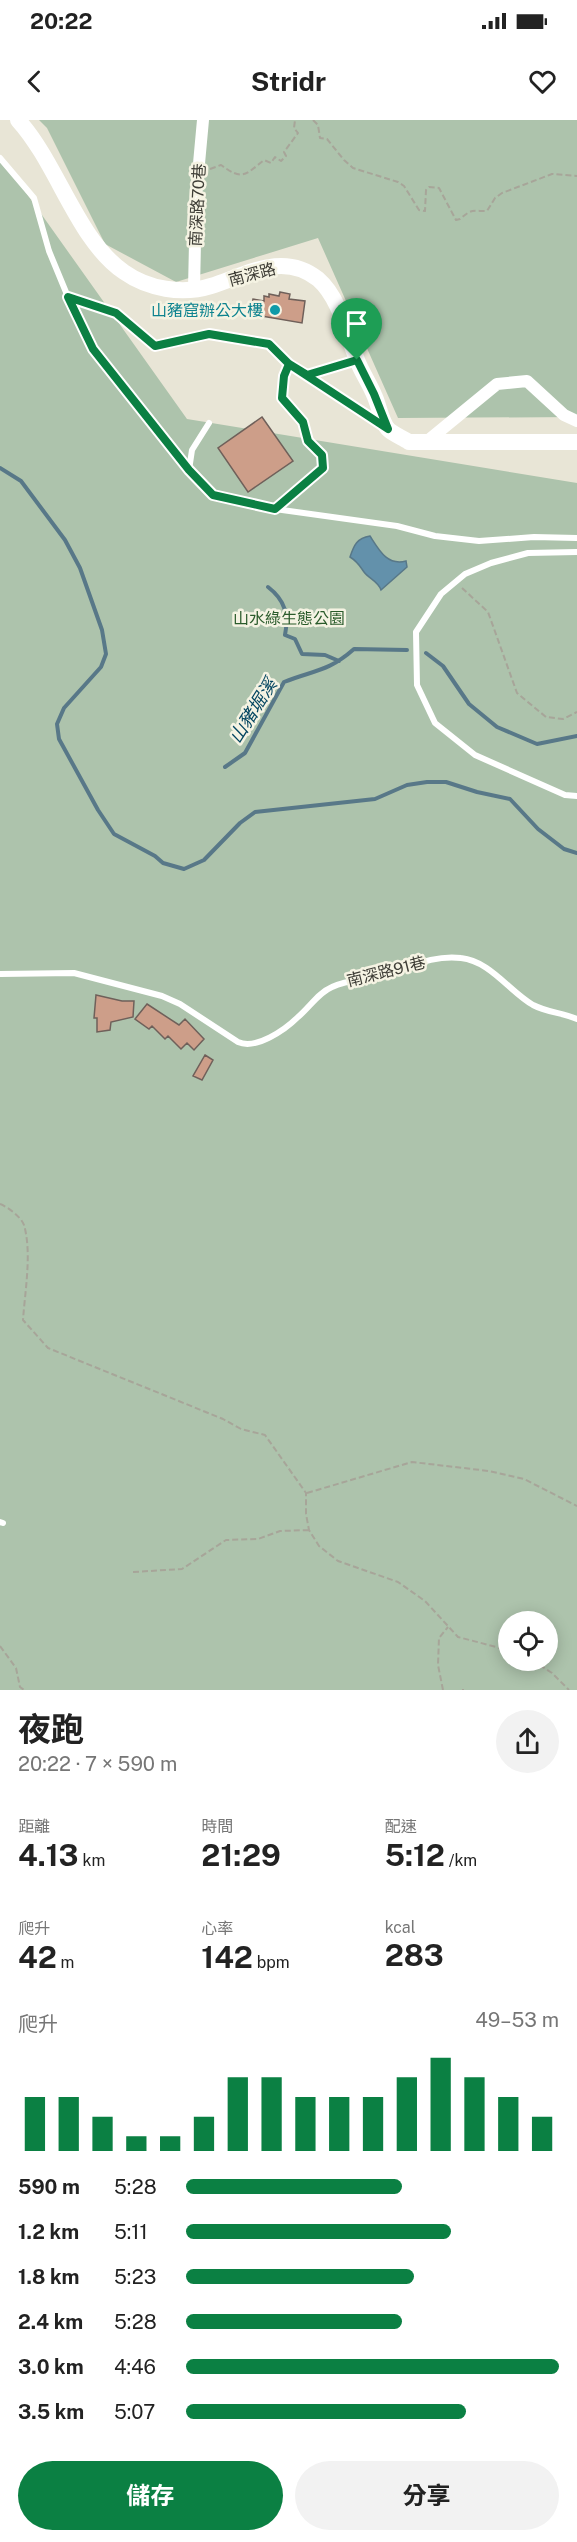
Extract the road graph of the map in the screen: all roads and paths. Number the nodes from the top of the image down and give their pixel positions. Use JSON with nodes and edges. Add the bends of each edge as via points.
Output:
{"nodes":[{"id":1,"x":18,"y":120,"type":"edge"},
{"id":2,"x":203,"y":120,"type":"edge"},
{"id":3,"x":295,"y":120,"type":"edge"},
{"id":4,"x":313,"y":120,"type":"edge"},
{"id":5,"x":0,"y":158,"type":"edge"},
{"id":6,"x":198,"y":169,"type":"junction"},
{"id":7,"x":577,"y":176,"type":"edge"},
{"id":8,"x":194,"y":289,"type":"junction"},
{"id":9,"x":68,"y":297,"type":"junction"},
{"id":10,"x":357,"y":360,"type":"junction"},
{"id":11,"x":289,"y":364,"type":"junction"},
{"id":12,"x":307,"y":375,"type":"junction"},
{"id":13,"x":577,"y":421,"type":"edge"},
{"id":14,"x":209,"y":423,"type":"dead end"},
{"id":15,"x":388,"y":429,"type":"junction"},
{"id":16,"x":577,"y":442,"type":"edge"},
{"id":17,"x":425,"y":443,"type":"junction"},
{"id":18,"x":189,"y":470,"type":"junction"},
{"id":19,"x":275,"y":509,"type":"junction"},
{"id":20,"x":577,"y":538,"type":"edge"},
{"id":21,"x":577,"y":552,"type":"edge"},
{"id":22,"x":456,"y":581,"type":"junction"},
{"id":23,"x":577,"y":712,"type":"edge"},
{"id":24,"x":577,"y":796,"type":"edge"},
{"id":25,"x":0,"y":974,"type":"edge"},
{"id":26,"x":577,"y":1018,"type":"edge"},
{"id":27,"x":0,"y":1204,"type":"edge"},
{"id":28,"x":306,"y":1493,"type":"junction"},
{"id":29,"x":577,"y":1506,"type":"edge"},
{"id":30,"x":309,"y":1530,"type":"junction"},
{"id":31,"x":133,"y":1572,"type":"dead end"},
{"id":32,"x":448,"y":1627,"type":"junction"},
{"id":33,"x":0,"y":1646,"type":"edge"},
{"id":34,"x":498,"y":1647,"type":"edge"},
{"id":35,"x":550,"y":1671,"type":"edge"},
{"id":36,"x":24,"y":1690,"type":"edge"},
{"id":37,"x":443,"y":1690,"type":"edge"},
{"id":38,"x":569,"y":1690,"type":"edge"}],
"edges":[{"from":1,"to":8,"type":"main road","name":"南深路","via":[[109,261],[154,287]]},
{"from":2,"to":6,"type":"street","name":"南深路70巷"},
{"from":3,"to":6,"type":"path","via":[[298,133],[281,161],[264,160],[252,172],[243,174],[228,172],[221,165]]},
{"from":4,"to":7,"type":"path","via":[[320,138],[327,139],[353,168],[398,182],[419,210],[425,212],[426,190],[439,188],[456,220],[466,211],[487,211],[502,193],[552,174]]},
{"from":5,"to":9,"type":"lane","via":[[34,198],[49,251]]},
{"from":6,"to":8,"type":"street","name":"南深路70巷"},
{"from":8,"to":10,"type":"main road","name":"南深路","via":[[270,266],[296,267],[326,288]]},
{"from":9,"to":11,"type":"lane","via":[[116,313],[155,346],[209,334],[269,344]]},
{"from":9,"to":18,"type":"lane","via":[[93,349]]},
{"from":10,"to":12,"type":"lane"},
{"from":10,"to":15,"type":"main road","name":"南深路"},
{"from":11,"to":12,"type":"lane"},
{"from":11,"to":19,"type":"lane","via":[[282,398],[303,422],[308,441],[322,455],[323,468]]},
{"from":12,"to":15,"type":"lane"},
{"from":13,"to":17,"type":"street","via":[[564,415],[527,381],[497,384]]},
{"from":14,"to":18,"type":"lane","via":[[192,450]]},
{"from":15,"to":17,"type":"main road","via":[[409,442]]},
{"from":16,"to":17,"type":"main road"},
{"from":18,"to":19,"type":"lane","via":[[213,495]]},
{"from":19,"to":20,"type":"lane","via":[[479,541]]},
{"from":21,"to":22,"type":"lane","via":[[528,553],[491,562]]},
{"from":22,"to":23,"type":"path","via":[[488,612],[517,693],[546,717],[563,719]]},
{"from":22,"to":24,"type":"lane","via":[[441,594],[416,632],[417,685],[435,723],[475,755],[565,795]]},
{"from":25,"to":26,"type":"lane","name":"南深路91巷","via":[[74,973],[162,996],[248,1045],[287,1026],[319,996],[341,982],[382,975],[425,961],[473,961],[536,1006]]},
{"from":27,"to":28,"type":"path","via":[[23,1223],[27,1268],[23,1320],[48,1348],[241,1429],[265,1435]]},
{"from":28,"to":29,"type":"path","via":[[412,1462],[524,1479]]},
{"from":28,"to":30,"type":"path"},
{"from":30,"to":31,"type":"path","via":[[226,1540],[183,1569]]},
{"from":30,"to":32,"type":"path","via":[[319,1546],[338,1561],[398,1582],[425,1601]]},
{"from":32,"to":34,"type":"path","via":[[458,1637]]},
{"from":32,"to":37,"type":"path","via":[[438,1638]]},
{"from":33,"to":36,"type":"path","via":[[16,1668]]},
{"from":35,"to":38,"type":"path"}]}
